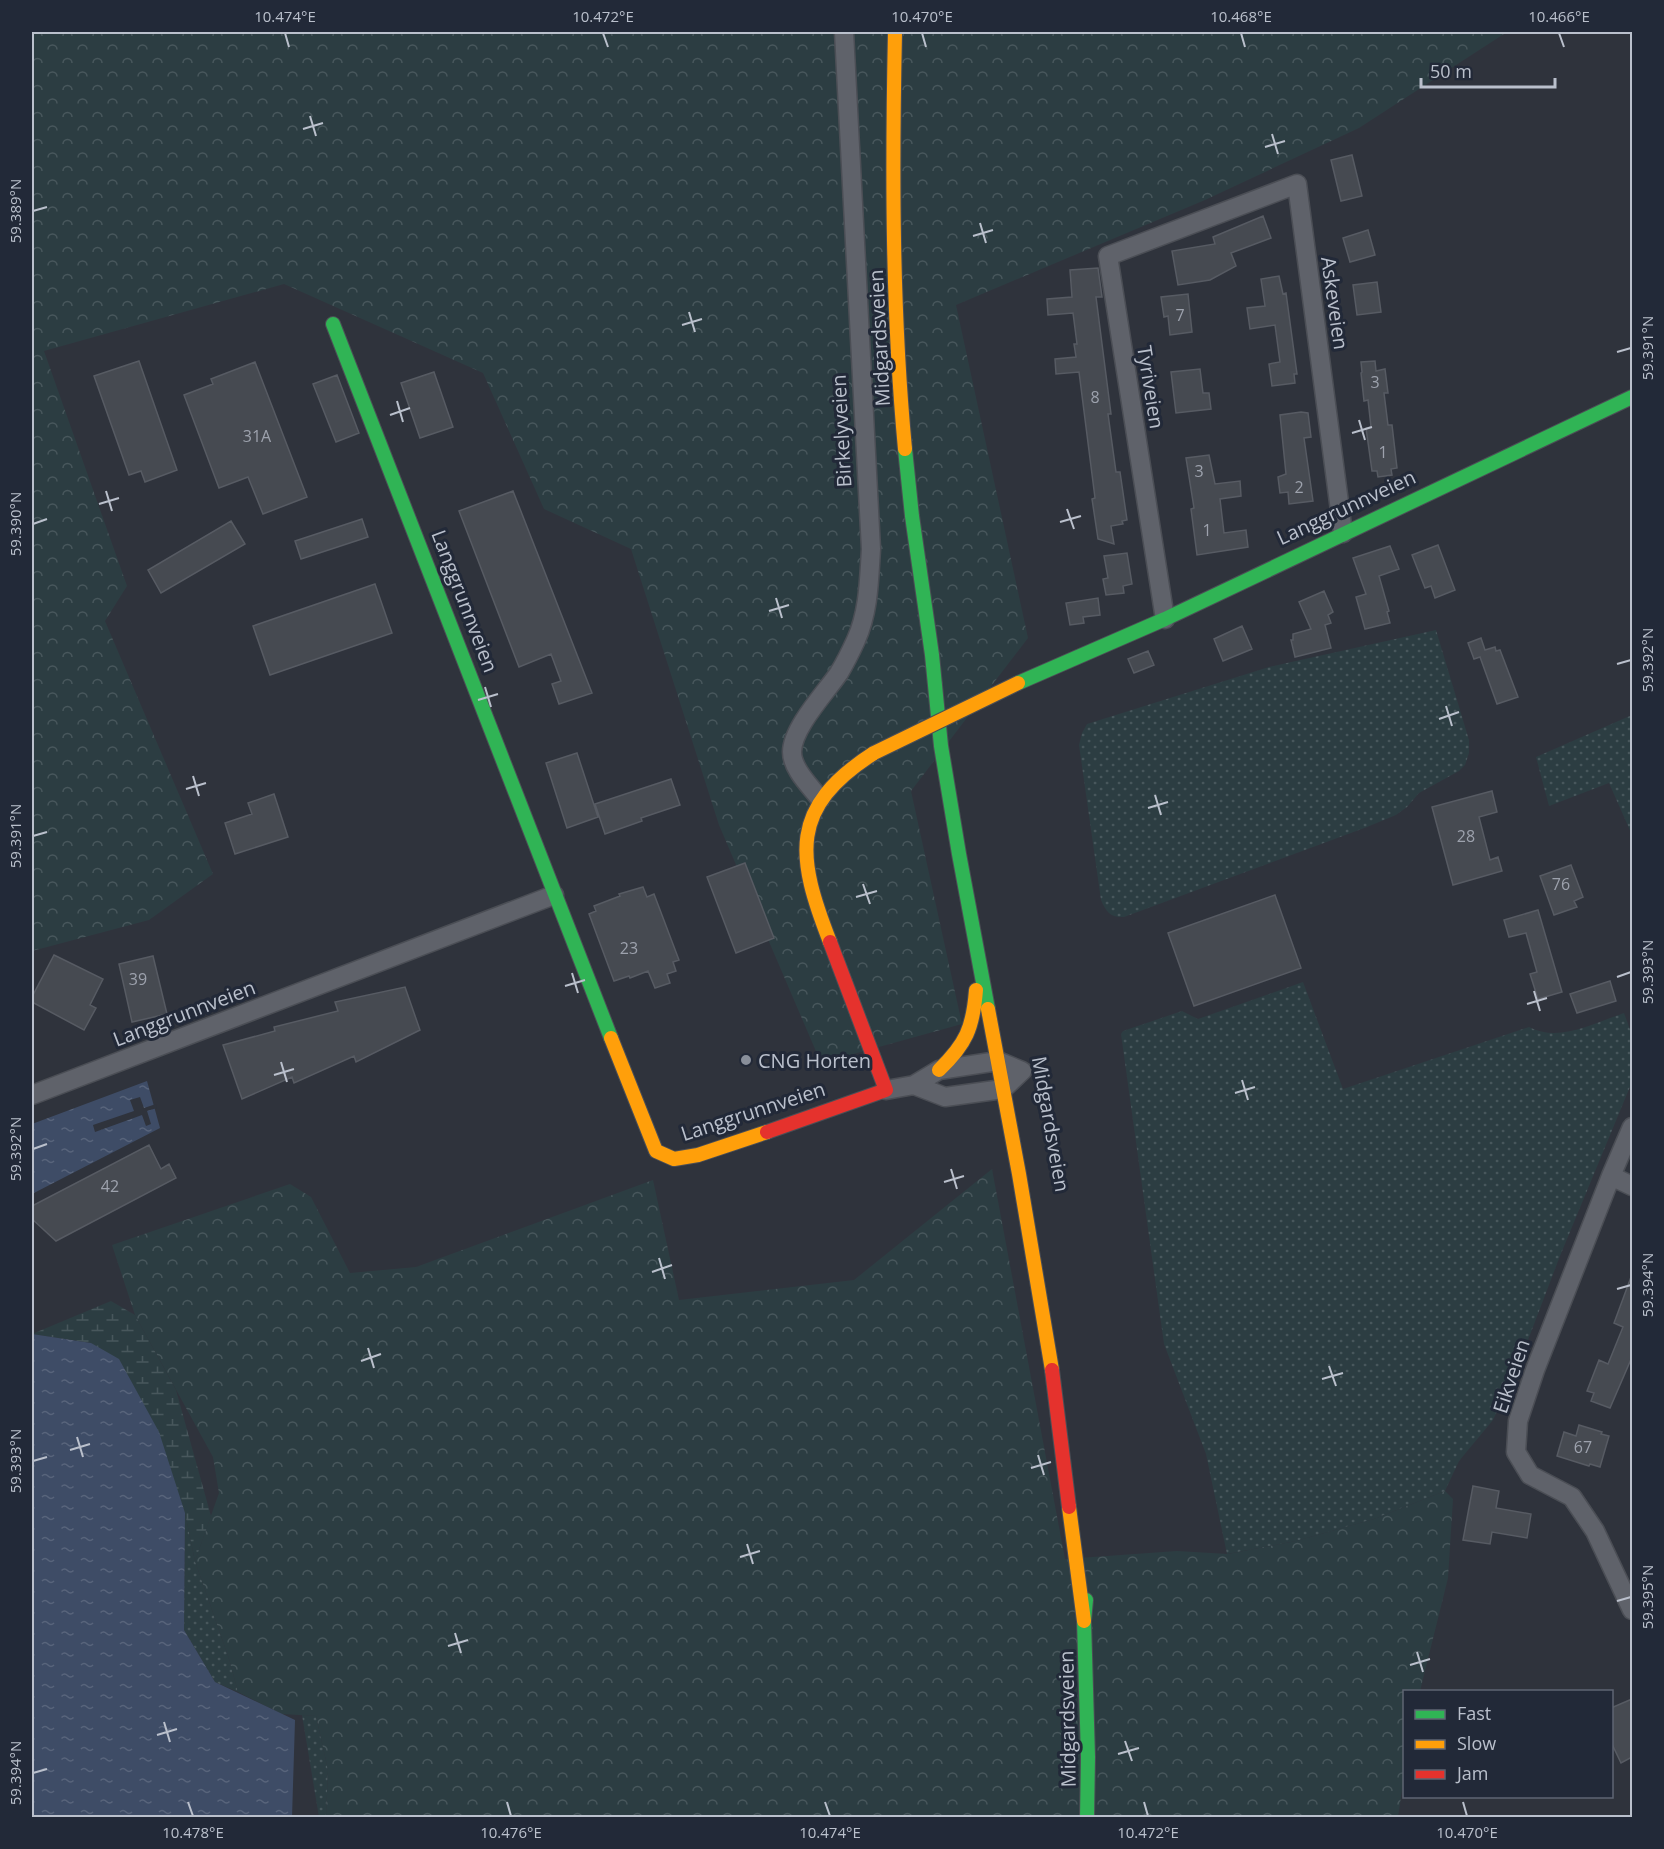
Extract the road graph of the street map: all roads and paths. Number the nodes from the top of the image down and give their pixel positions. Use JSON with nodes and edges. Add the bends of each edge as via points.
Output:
{"nodes":[{"id":1,"x":843,"y":32,"type":"edge"},
{"id":2,"x":895,"y":32,"type":"edge"},
{"id":3,"x":1197,"y":222,"type":"joint"},
{"id":4,"x":333,"y":324,"type":"dead end"},
{"id":5,"x":1632,"y":397,"type":"edge"},
{"id":6,"x":1343,"y":533,"type":"junction"},
{"id":7,"x":1165,"y":619,"type":"junction"},
{"id":8,"x":930,"y":641,"type":"junction"},
{"id":9,"x":953,"y":726,"type":"dead end"},
{"id":10,"x":820,"y":799,"type":"junction"},
{"id":11,"x":554,"y":895,"type":"junction"},
{"id":12,"x":978,"y":962,"type":"junction"},
{"id":13,"x":998,"y":1061,"type":"junction"},
{"id":14,"x":939,"y":1070,"type":"junction"},
{"id":15,"x":915,"y":1085,"type":"junction"},
{"id":16,"x":1003,"y":1089,"type":"junction"},
{"id":17,"x":886,"y":1090,"type":"junction"},
{"id":18,"x":32,"y":1095,"type":"edge"},
{"id":19,"x":1632,"y":1127,"type":"edge"},
{"id":20,"x":1611,"y":1176,"type":"junction"},
{"id":21,"x":1632,"y":1186,"type":"edge"},
{"id":22,"x":1084,"y":1516,"type":"dead end"},
{"id":23,"x":1632,"y":1611,"type":"edge"},
{"id":24,"x":1084,"y":1621,"type":"junction"},
{"id":25,"x":1088,"y":1818,"type":"edge"}],
"edges":[{"from":1,"to":10,"type":"street","name":"Birkelyveien","via":[[871,549],[867,601],[857,637],[839,673],[798,732],[792,752],[797,768]]},
{"from":2,"to":8,"type":"main road","name":"Midgardsveien","via":[[892,135],[896,317],[910,500]]},
{"from":3,"to":6,"type":"street","name":"Askeveien","via":[[1297,184]]},
{"from":3,"to":7,"type":"street","name":"Tyriveien","via":[[1108,256]]},
{"from":4,"to":11,"type":"main road","name":"Langgrunnveien"},
{"from":5,"to":6,"type":"main road","name":"Langgrunnveien"},
{"from":6,"to":7,"type":"main road","name":"Langgrunnveien"},
{"from":7,"to":10,"type":"main road","name":"Langgrunnveien","bridge":true,"via":[[1017,683],[874,753],[837,780]]},
{"from":8,"to":9,"type":"main road","name":"Midgardsveien"},
{"from":8,"to":12,"type":"main road","name":"Midgardsveien","via":[[940,743]]},
{"from":10,"to":17,"type":"main road","via":[[808,838],[806,867],[813,899]]},
{"from":11,"to":17,"type":"main road","name":"Langgrunnveien","via":[[656,1151],[674,1159],[698,1155]]},
{"from":11,"to":18,"type":"street","name":"Langgrunnveien"},
{"from":12,"to":13,"type":"main road","name":"Midgardsveien"},
{"from":12,"to":14,"type":"main road","via":[[971,1032]]},
{"from":13,"to":14,"type":"street","name":"Langgrunnveien"},
{"from":13,"to":16,"type":"main road","name":"Midgardsveien"},
{"from":13,"to":16,"type":"street","via":[[1022,1071]]},
{"from":14,"to":15,"type":"street","name":"Langgrunnveien"},
{"from":15,"to":16,"type":"street","via":[[945,1097]]},
{"from":15,"to":17,"type":"street","name":"Langgrunnveien"},
{"from":16,"to":24,"type":"main road","name":"Midgardsveien","via":[[1052,1370]]},
{"from":19,"to":20,"type":"street","name":"Eikveien"},
{"from":20,"to":21,"type":"street"},
{"from":20,"to":23,"type":"street","name":"Eikveien","via":[[1535,1370],[1518,1421],[1516,1452],[1530,1475],[1572,1497],[1595,1531]]},
{"from":22,"to":24,"type":"main road","name":"Midgardsveien","via":[[1088,1575]]},
{"from":24,"to":25,"type":"main road","name":"Midgardsveien"}]}
